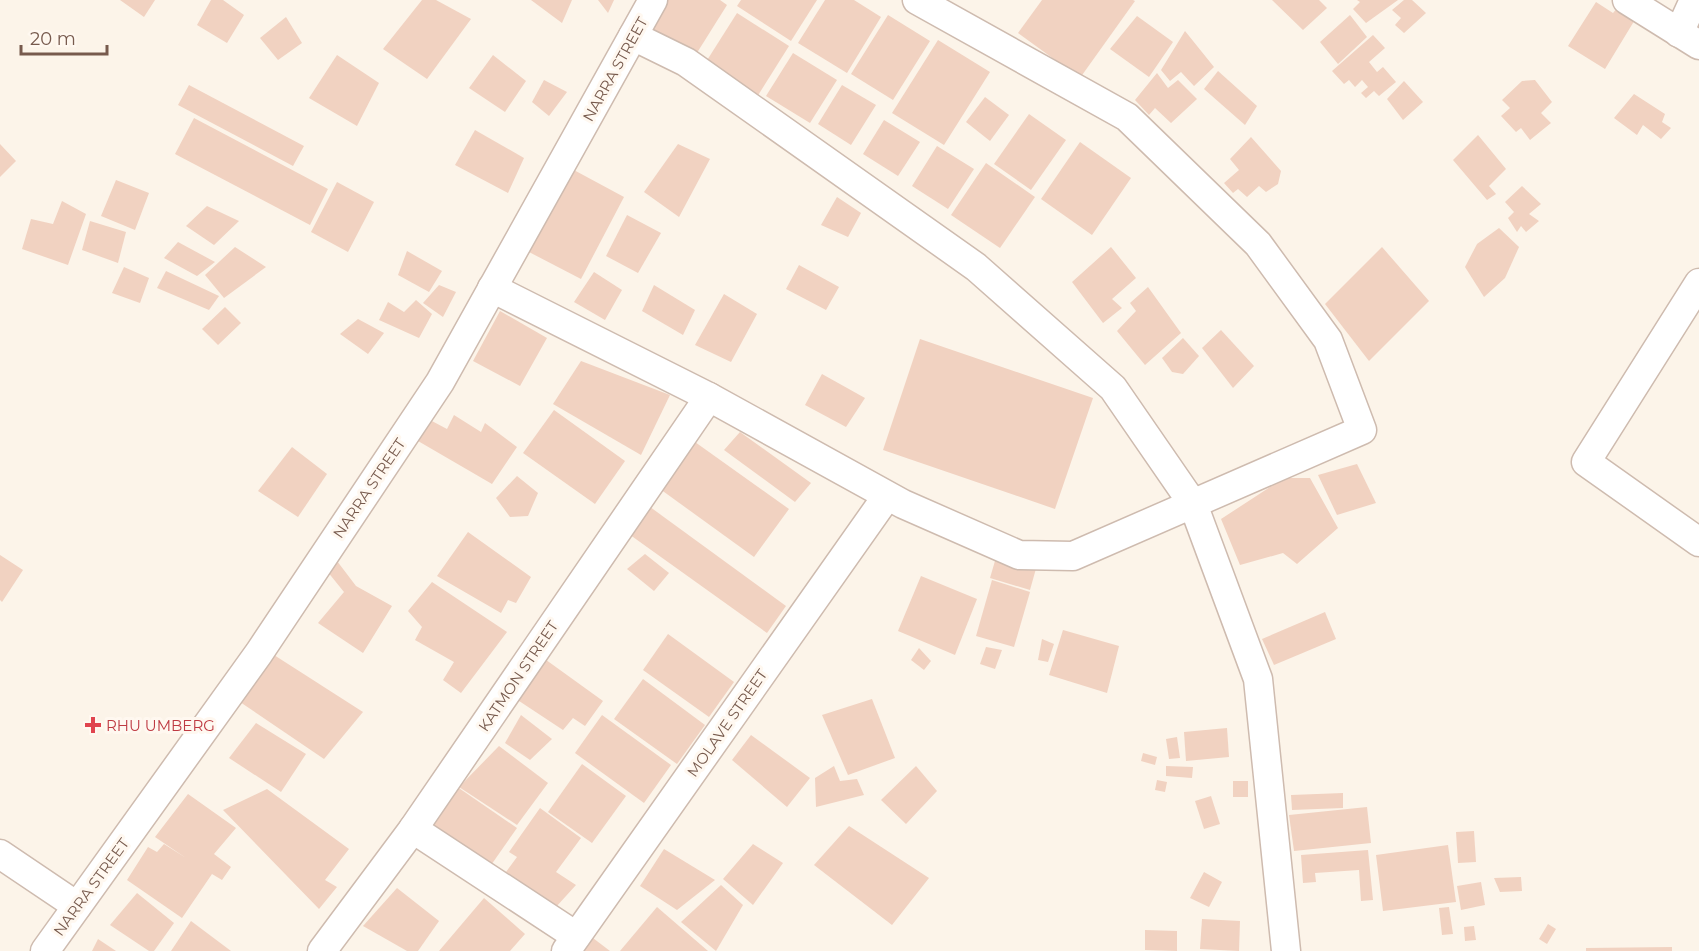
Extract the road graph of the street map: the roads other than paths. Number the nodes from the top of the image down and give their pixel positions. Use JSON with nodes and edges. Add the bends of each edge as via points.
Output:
{"nodes":[{"id":1,"x":653,"y":0,"type":"edge"},
{"id":2,"x":916,"y":0,"type":"edge"},
{"id":3,"x":1627,"y":0,"type":"edge"},
{"id":4,"x":1694,"y":0,"type":"edge"},
{"id":5,"x":633,"y":36,"type":"junction"},
{"id":6,"x":1689,"y":39,"type":"edge"},
{"id":7,"x":1699,"y":283,"type":"edge"},
{"id":8,"x":492,"y":288,"type":"junction"},
{"id":9,"x":709,"y":397,"type":"junction"},
{"id":10,"x":887,"y":496,"type":"junction"},
{"id":11,"x":1193,"y":504,"type":"junction"},
{"id":12,"x":1699,"y":542,"type":"edge"},
{"id":13,"x":413,"y":829,"type":"junction"},
{"id":14,"x":0,"y":854,"type":"edge"},
{"id":15,"x":77,"y":906,"type":"junction"},
{"id":16,"x":571,"y":944,"type":"edge"},
{"id":17,"x":45,"y":951,"type":"edge"},
{"id":18,"x":322,"y":951,"type":"edge"},
{"id":19,"x":1286,"y":951,"type":"edge"}],
"edges":[{"from":1,"to":5,"type":"street","name":"NARRA STREET"},
{"from":2,"to":11,"type":"street","via":[[1127,117],[1258,244],[1328,340],[1362,430]]},
{"from":3,"to":6,"type":"street"},
{"from":4,"to":6,"type":"street"},
{"from":5,"to":8,"type":"street","name":"NARRA STREET"},
{"from":5,"to":11,"type":"street","via":[[686,63],[976,267],[1113,388]]},
{"from":7,"to":12,"type":"street","via":[[1586,462]]},
{"from":8,"to":9,"type":"street"},
{"from":8,"to":15,"type":"street","name":"NARRA STREET","via":[[440,382],[265,643]]},
{"from":9,"to":10,"type":"street"},
{"from":9,"to":13,"type":"street","name":"KATMON STREET"},
{"from":10,"to":11,"type":"street","via":[[1019,555],[1073,556]]},
{"from":10,"to":16,"type":"street","name":"MOLAVE STREET"},
{"from":11,"to":19,"type":"street","via":[[1258,679]]},
{"from":13,"to":16,"type":"street"},
{"from":13,"to":18,"type":"street","name":"KATMON STREET"},
{"from":14,"to":15,"type":"street"},
{"from":15,"to":17,"type":"street","name":"NARRA STREET"}]}
